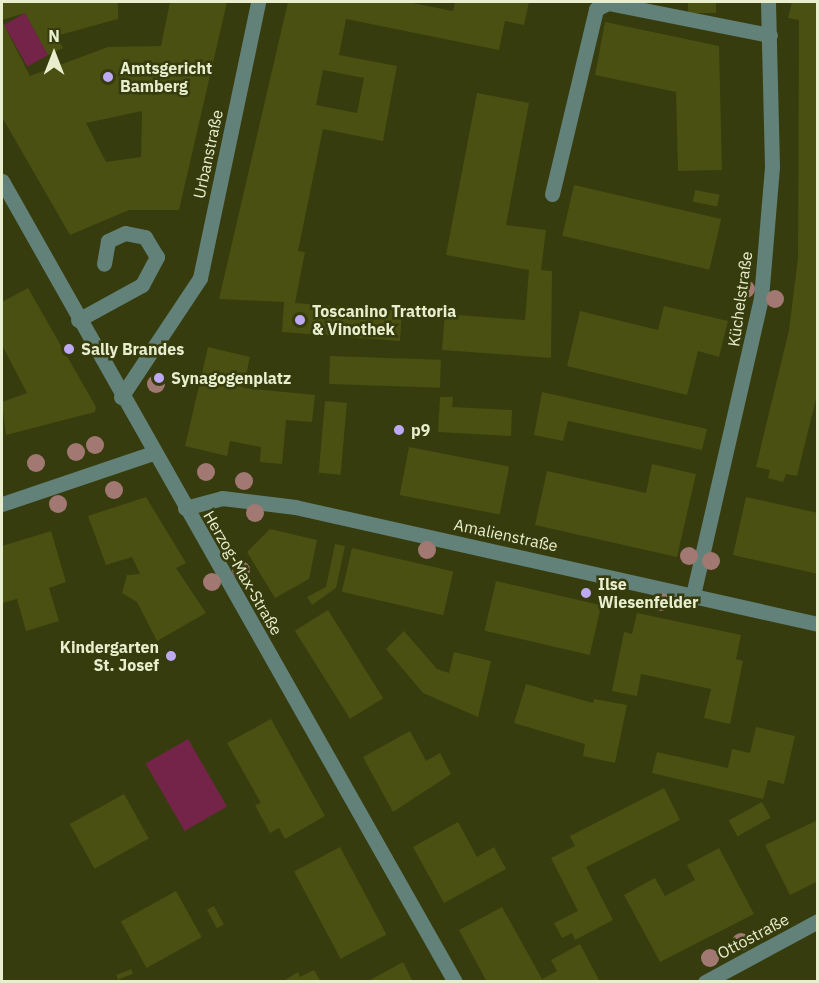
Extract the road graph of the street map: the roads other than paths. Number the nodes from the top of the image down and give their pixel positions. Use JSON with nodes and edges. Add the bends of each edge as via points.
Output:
{"nodes":[{"id":1,"x":258,"y":2,"type":"edge"},
{"id":2,"x":768,"y":2,"type":"edge"},
{"id":3,"x":770,"y":36,"type":"junction"},
{"id":4,"x":2,"y":181,"type":"edge"},
{"id":5,"x":552,"y":194,"type":"dead end"},
{"id":6,"x":104,"y":264,"type":"dead end"},
{"id":7,"x":78,"y":320,"type":"junction"},
{"id":8,"x":121,"y":397,"type":"junction"},
{"id":9,"x":153,"y":453,"type":"junction"},
{"id":10,"x":2,"y":504,"type":"edge"},
{"id":11,"x":185,"y":508,"type":"junction"},
{"id":12,"x":693,"y":595,"type":"junction"},
{"id":13,"x":818,"y":624,"type":"edge"},
{"id":14,"x":818,"y":921,"type":"edge"},
{"id":15,"x":455,"y":981,"type":"edge"},
{"id":16,"x":705,"y":981,"type":"edge"}],
"edges":[{"from":1,"to":8,"type":"street","name":"Urbanstraße","via":[[200,278]]},
{"from":2,"to":3,"type":"street","name":"Küchelstraße"},
{"from":3,"to":5,"type":"street","via":[[608,3],[596,9]]},
{"from":3,"to":12,"type":"street","name":"Küchelstraße","via":[[772,166],[761,298]]},
{"from":4,"to":7,"type":"street","name":"Herzog-Max-Straße"},
{"from":6,"to":7,"type":"street","via":[[108,241],[125,233],[145,237],[156,257],[142,285]]},
{"from":7,"to":8,"type":"street","name":"Herzog-Max-Straße"},
{"from":8,"to":9,"type":"street","name":"Herzog-Max-Straße"},
{"from":9,"to":10,"type":"street"},
{"from":9,"to":11,"type":"street","name":"Herzog-Max-Straße"},
{"from":11,"to":12,"type":"street","name":"Amalienstraße","via":[[222,498],[284,505]]},
{"from":11,"to":15,"type":"street","name":"Herzog-Max-Straße"},
{"from":12,"to":13,"type":"street","name":"Amalienstraße"},
{"from":14,"to":16,"type":"street","name":"Ottostraße"}]}
